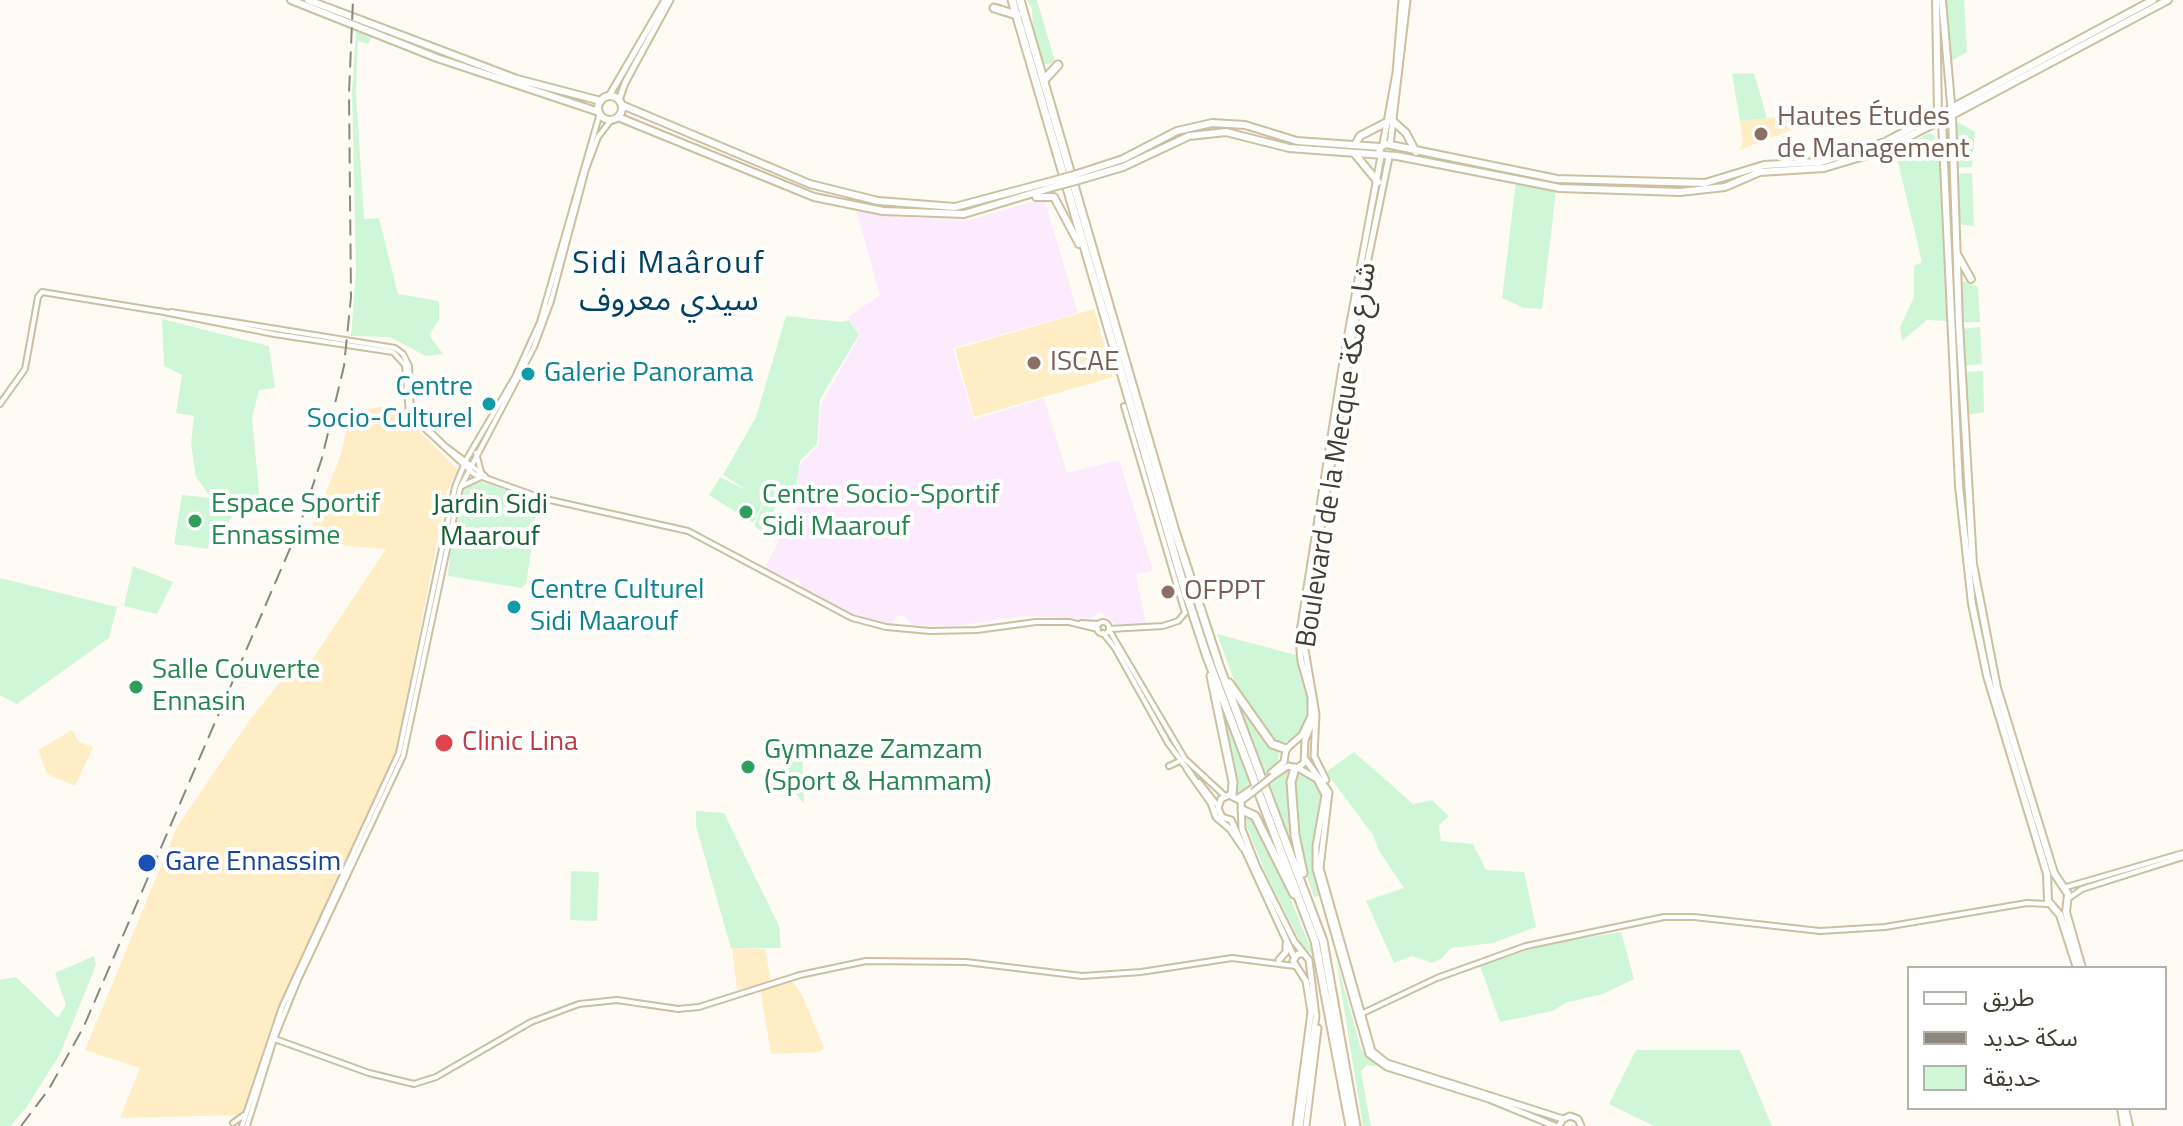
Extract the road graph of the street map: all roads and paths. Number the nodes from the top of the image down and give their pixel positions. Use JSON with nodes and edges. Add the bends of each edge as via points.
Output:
{"nodes":[{"id":1,"x":291,"y":0,"type":"edge"},
{"id":2,"x":308,"y":0,"type":"edge"},
{"id":3,"x":668,"y":0,"type":"edge"},
{"id":4,"x":1404,"y":0,"type":"edge"},
{"id":5,"x":1939,"y":0,"type":"edge"},
{"id":6,"x":2153,"y":0,"type":"edge"},
{"id":7,"x":2168,"y":0,"type":"edge"},
{"id":8,"x":1015,"y":1,"type":"edge"},
{"id":9,"x":1017,"y":15,"type":"junction"},
{"id":10,"x":1039,"y":64,"type":"junction"},
{"id":11,"x":1044,"y":80,"type":"junction"},
{"id":12,"x":1948,"y":90,"type":"junction"},
{"id":13,"x":609,"y":96,"type":"junction"},
{"id":14,"x":1967,"y":99,"type":"junction"},
{"id":15,"x":601,"y":101,"type":"junction"},
{"id":16,"x":621,"y":102,"type":"junction"},
{"id":17,"x":600,"y":112,"type":"junction"},
{"id":18,"x":1945,"y":114,"type":"junction"},
{"id":19,"x":615,"y":118,"type":"junction"},
{"id":20,"x":1391,"y":121,"type":"junction"},
{"id":21,"x":1919,"y":132,"type":"junction"},
{"id":22,"x":1942,"y":143,"type":"junction"},
{"id":23,"x":1355,"y":145,"type":"junction"},
{"id":24,"x":1386,"y":151,"type":"junction"},
{"id":25,"x":1416,"y":152,"type":"junction"},
{"id":26,"x":1354,"y":153,"type":"junction"},
{"id":27,"x":1078,"y":177,"type":"junction"},
{"id":28,"x":1378,"y":182,"type":"junction"},
{"id":29,"x":1057,"y":183,"type":"junction"},
{"id":30,"x":1070,"y":193,"type":"junction"},
{"id":31,"x":1024,"y":197,"type":"junction"},
{"id":32,"x":1079,"y":244,"type":"junction"},
{"id":33,"x":1956,"y":251,"type":"junction"},
{"id":34,"x":1957,"y":286,"type":"junction"},
{"id":35,"x":159,"y":311,"type":"junction"},
{"id":36,"x":0,"y":404,"type":"edge"},
{"id":37,"x":1124,"y":406,"type":"junction"},
{"id":38,"x":1141,"y":447,"type":"junction"},
{"id":39,"x":473,"y":452,"type":"junction"},
{"id":40,"x":457,"y":455,"type":"junction"},
{"id":41,"x":468,"y":462,"type":"junction"},
{"id":42,"x":465,"y":468,"type":"junction"},
{"id":43,"x":481,"y":476,"type":"junction"},
{"id":44,"x":460,"y":488,"type":"junction"},
{"id":45,"x":452,"y":506,"type":"junction"},
{"id":46,"x":1098,"y":626,"type":"junction"},
{"id":47,"x":1109,"y":628,"type":"junction"},
{"id":48,"x":1103,"y":633,"type":"junction"},
{"id":49,"x":1206,"y":654,"type":"junction"},
{"id":50,"x":1220,"y":668,"type":"junction"},
{"id":51,"x":1316,"y":714,"type":"junction"},
{"id":52,"x":1289,"y":747,"type":"junction"},
{"id":53,"x":1305,"y":752,"type":"junction"},
{"id":54,"x":1305,"y":759,"type":"junction"},
{"id":55,"x":1180,"y":761,"type":"junction"},
{"id":56,"x":1169,"y":766,"type":"dead end"},
{"id":57,"x":1291,"y":766,"type":"junction"},
{"id":58,"x":1187,"y":769,"type":"junction"},
{"id":59,"x":1329,"y":796,"type":"junction"},
{"id":60,"x":1236,"y":803,"type":"junction"},
{"id":61,"x":1218,"y":806,"type":"junction"},
{"id":62,"x":1231,"y":820,"type":"junction"},
{"id":63,"x":1244,"y":849,"type":"junction"},
{"id":64,"x":2183,"y":855,"type":"edge"},
{"id":65,"x":1304,"y":887,"type":"junction"},
{"id":66,"x":2063,"y":887,"type":"junction"},
{"id":67,"x":2049,"y":891,"type":"junction"},
{"id":68,"x":2067,"y":901,"type":"junction"},
{"id":69,"x":2027,"y":903,"type":"junction"},
{"id":70,"x":2052,"y":906,"type":"junction"},
{"id":71,"x":1308,"y":917,"type":"junction"},
{"id":72,"x":1285,"y":936,"type":"junction"},
{"id":73,"x":1305,"y":954,"type":"junction"},
{"id":74,"x":1279,"y":960,"type":"junction"},
{"id":75,"x":1271,"y":961,"type":"junction"},
{"id":76,"x":1296,"y":963,"type":"junction"},
{"id":77,"x":1308,"y":965,"type":"junction"},
{"id":78,"x":2079,"y":966,"type":"edge"},
{"id":79,"x":2080,"y":966,"type":"edge"},
{"id":80,"x":1358,"y":1016,"type":"junction"},
{"id":81,"x":272,"y":1038,"type":"junction"},
{"id":82,"x":246,"y":1114,"type":"junction"},
{"id":83,"x":1563,"y":1119,"type":"junction"},
{"id":84,"x":233,"y":1123,"type":"dead end"},
{"id":85,"x":1582,"y":1125,"type":"edge"},
{"id":86,"x":244,"y":1126,"type":"edge"},
{"id":87,"x":1301,"y":1126,"type":"edge"},
{"id":88,"x":1350,"y":1126,"type":"edge"},
{"id":89,"x":1358,"y":1126,"type":"edge"},
{"id":90,"x":1554,"y":1126,"type":"edge"}],
"edges":[{"from":1,"to":17,"type":"main road","via":[[437,58]]},
{"from":2,"to":15,"type":"main road","via":[[517,79]]},
{"from":3,"to":13,"type":"main road"},
{"from":3,"to":16,"type":"main road","via":[[625,83]]},
{"from":4,"to":20,"type":"main road","name":"Boulevard de la Mecque شارع مكة"},
{"from":5,"to":12,"type":"main road"},
{"from":5,"to":18,"type":"main road"},
{"from":6,"to":14,"type":"main road"},
{"from":7,"to":18,"type":"main road"},
{"from":8,"to":9,"type":"highway"},
{"from":8,"to":9,"type":"highway","via":[[1007,7],[993,6]]},
{"from":8,"to":10,"type":"highway"},
{"from":9,"to":30,"type":"highway"},
{"from":10,"to":11,"type":"highway"},
{"from":10,"to":11,"type":"highway","via":[[1058,63]]},
{"from":11,"to":50,"type":"highway","via":[[1167,505]]},
{"from":12,"to":14,"type":"main road","via":[[1954,98]]},
{"from":12,"to":18,"type":"main road"},
{"from":13,"to":15,"type":"main road"},
{"from":13,"to":16,"type":"main road"},
{"from":14,"to":18,"type":"main road"},
{"from":15,"to":17,"type":"main road"},
{"from":16,"to":19,"type":"main road"},
{"from":16,"to":29,"type":"main road","via":[[810,184],[873,200],[955,207]]},
{"from":17,"to":19,"type":"main road"},
{"from":17,"to":39,"type":"street","via":[[540,322]]},
{"from":18,"to":21,"type":"main road"},
{"from":18,"to":22,"type":"main road"},
{"from":18,"to":25,"type":"main road","via":[[1885,142],[1821,162],[1764,165],[1705,183],[1557,179]]},
{"from":18,"to":33,"type":"main road"},
{"from":19,"to":31,"type":"main road","via":[[814,197],[854,206],[959,214]]},
{"from":19,"to":39,"type":"street","via":[[598,137],[586,169],[537,338]]},
{"from":20,"to":23,"type":"main road","via":[[1360,136]]},
{"from":20,"to":24,"type":"main road","name":"Boulevard de la Mecque شارع مكة"},
{"from":20,"to":25,"type":"main road","via":[[1406,133]]},
{"from":21,"to":22,"type":"main road","via":[[1935,131]]},
{"from":21,"to":24,"type":"main road","via":[[1881,151],[1824,168],[1760,172],[1725,187],[1680,192],[1560,188]]},
{"from":22,"to":67,"type":"main road","via":[[1968,575],[1987,676]]},
{"from":23,"to":24,"type":"main road"},
{"from":23,"to":27,"type":"main road","via":[[1290,140],[1238,124],[1202,124]]},
{"from":24,"to":25,"type":"main road"},
{"from":24,"to":26,"type":"main road"},
{"from":24,"to":28,"type":"main road","name":"Boulevard de la Mecque شارع مكة"},
{"from":24,"to":51,"type":"main road","name":"Boulevard de la Mecque شارع مكة","via":[[1303,638]]},
{"from":26,"to":27,"type":"main road","via":[[1294,149],[1248,135],[1213,132],[1178,140],[1123,167]]},
{"from":26,"to":28,"type":"main road"},
{"from":27,"to":29,"type":"main road","bridge":true},
{"from":28,"to":52,"type":"main road","name":"Boulevard de la Mecque شارع مكة","via":[[1299,638],[1312,710],[1302,735]]},
{"from":29,"to":31,"type":"main road"},
{"from":30,"to":32,"type":"highway"},
{"from":30,"to":38,"type":"highway"},
{"from":31,"to":32,"type":"main road","via":[[1054,197]]},
{"from":32,"to":37,"type":"highway"},
{"from":33,"to":34,"type":"main road"},
{"from":33,"to":34,"type":"main road","via":[[1971,278]]},
{"from":34,"to":66,"type":"main road","via":[[1979,605],[1997,688],[2054,873]]},
{"from":35,"to":36,"type":"street","via":[[42,292],[25,369]]},
{"from":35,"to":40,"type":"street","via":[[395,348],[409,366],[411,413]]},
{"from":35,"to":42,"type":"street","via":[[393,352],[405,365],[409,414]]},
{"from":37,"to":38,"type":"highway"},
{"from":37,"to":47,"type":"street","via":[[1185,613],[1173,623]]},
{"from":38,"to":49,"type":"highway"},
{"from":39,"to":40,"type":"street"},
{"from":39,"to":41,"type":"street"},
{"from":39,"to":43,"type":"street"},
{"from":40,"to":41,"type":"street"},
{"from":41,"to":42,"type":"street"},
{"from":41,"to":43,"type":"street"},
{"from":42,"to":43,"type":"street"},
{"from":42,"to":44,"type":"street"},
{"from":42,"to":45,"type":"street"},
{"from":43,"to":44,"type":"street"},
{"from":43,"to":46,"type":"street","via":[[541,498],[688,531],[868,623],[938,631],[1036,622]]},
{"from":44,"to":45,"type":"street"},
{"from":45,"to":81,"type":"street","via":[[389,782]]},
{"from":46,"to":47,"type":"street"},
{"from":46,"to":48,"type":"street"},
{"from":47,"to":48,"type":"street"},
{"from":47,"to":60,"type":"street","via":[[1185,759]]},
{"from":48,"to":55,"type":"street"},
{"from":49,"to":60,"type":"highway"},
{"from":49,"to":71,"type":"highway"},
{"from":50,"to":52,"type":"highway","via":[[1271,743]]},
{"from":50,"to":65,"type":"highway"},
{"from":51,"to":53,"type":"main road","name":"Boulevard de la Mecque شارع مكة"},
{"from":51,"to":59,"type":"main road","via":[[1314,756]]},
{"from":52,"to":53,"type":"main road"},
{"from":52,"to":57,"type":"main road"},
{"from":53,"to":54,"type":"main road","name":"Boulevard de la Mecque شارع مكة"},
{"from":54,"to":57,"type":"main road"},
{"from":54,"to":59,"type":"main road"},
{"from":55,"to":56,"type":"street"},
{"from":55,"to":58,"type":"street"},
{"from":57,"to":60,"type":"main road","bridge":true},
{"from":57,"to":65,"type":"highway"},
{"from":57,"to":80,"type":"main road","via":[[1309,772],[1324,791],[1316,869]]},
{"from":58,"to":61,"type":"street"},
{"from":58,"to":63,"type":"main road","via":[[1216,817]]},
{"from":59,"to":80,"type":"main road","via":[[1320,868]]},
{"from":60,"to":61,"type":"main road"},
{"from":60,"to":62,"type":"main road"},
{"from":60,"to":71,"type":"highway","via":[[1255,816]]},
{"from":60,"to":73,"type":"main road","via":[[1272,899]]},
{"from":61,"to":62,"type":"main road","via":[[1222,817]]},
{"from":62,"to":63,"type":"main road"},
{"from":63,"to":72,"type":"main road"},
{"from":64,"to":66,"type":"street"},
{"from":64,"to":68,"type":"street","via":[[2082,889]]},
{"from":65,"to":89,"type":"highway","via":[[1327,958]]},
{"from":66,"to":67,"type":"main road"},
{"from":66,"to":68,"type":"main road"},
{"from":67,"to":69,"type":"street"},
{"from":67,"to":70,"type":"main road"},
{"from":68,"to":70,"type":"main road"},
{"from":68,"to":79,"type":"main road"},
{"from":69,"to":70,"type":"street"},
{"from":69,"to":80,"type":"street","via":[[1851,930],[1798,930],[1683,916],[1644,920],[1526,946],[1437,978]]},
{"from":70,"to":78,"type":"main road"},
{"from":71,"to":88,"type":"highway"},
{"from":72,"to":74,"type":"main road","via":[[1287,950]]},
{"from":72,"to":76,"type":"main road"},
{"from":73,"to":76,"type":"main road"},
{"from":73,"to":77,"type":"main road"},
{"from":74,"to":75,"type":"street"},
{"from":74,"to":76,"type":"street"},
{"from":75,"to":76,"type":"street"},
{"from":75,"to":81,"type":"street","via":[[1228,958],[1082,976],[928,959],[854,963],[699,1007],[617,1000],[579,1004],[531,1022],[436,1077],[414,1084]]},
{"from":76,"to":77,"type":"main road"},
{"from":76,"to":87,"type":"main road","via":[[1308,987],[1311,1020]]},
{"from":77,"to":87,"type":"main road","via":[[1316,998]]},
{"from":80,"to":83,"type":"main road","via":[[1369,1047],[1383,1061]]},
{"from":80,"to":90,"type":"main road","via":[[1367,1051],[1380,1064]]},
{"from":81,"to":82,"type":"street"},
{"from":81,"to":86,"type":"street"},
{"from":82,"to":84,"type":"street"},
{"from":82,"to":86,"type":"street"},
{"from":83,"to":85,"type":"main road","via":[[1573,1116]]},
{"from":83,"to":90,"type":"main road"}]}
